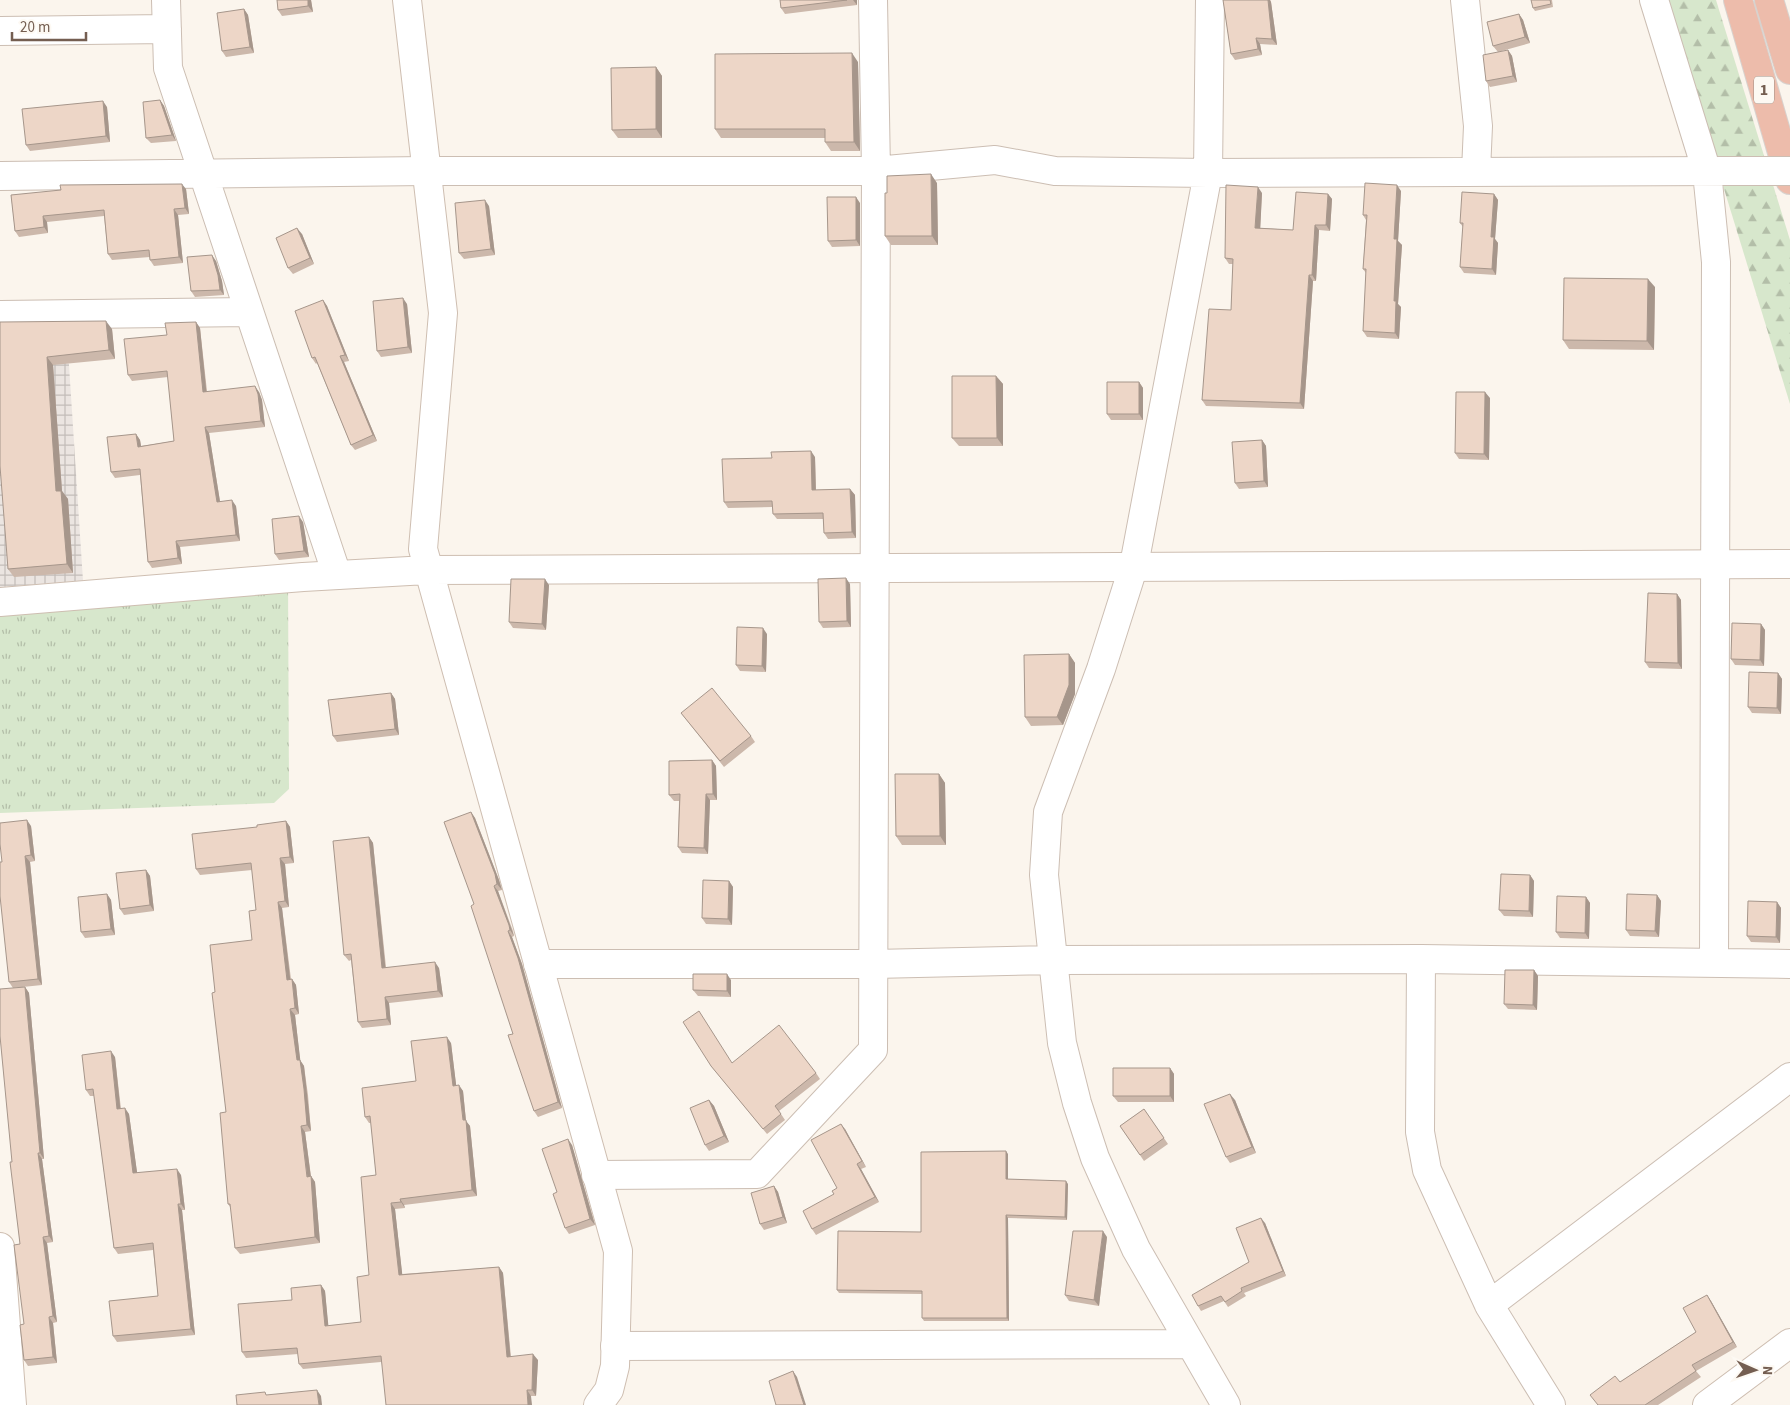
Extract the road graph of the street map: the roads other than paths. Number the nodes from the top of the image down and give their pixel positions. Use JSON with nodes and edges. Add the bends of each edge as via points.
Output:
{"nodes":[{"id":1,"x":166,"y":0,"type":"edge"},
{"id":2,"x":407,"y":0,"type":"edge"},
{"id":3,"x":873,"y":0,"type":"edge"},
{"id":4,"x":1210,"y":0,"type":"edge"},
{"id":5,"x":1465,"y":0,"type":"edge"},
{"id":6,"x":1654,"y":0,"type":"edge"},
{"id":7,"x":1738,"y":0,"type":"edge"},
{"id":8,"x":1769,"y":0,"type":"edge"},
{"id":9,"x":167,"y":29,"type":"junction"},
{"id":10,"x":0,"y":31,"type":"edge"},
{"id":11,"x":1790,"y":70,"type":"edge"},
{"id":12,"x":426,"y":171,"type":"junction"},
{"id":13,"x":876,"y":171,"type":"junction"},
{"id":14,"x":1476,"y":171,"type":"junction"},
{"id":15,"x":1790,"y":171,"type":"edge"},
{"id":16,"x":1717,"y":172,"type":"junction"},
{"id":17,"x":202,"y":173,"type":"junction"},
{"id":18,"x":1208,"y":173,"type":"junction"},
{"id":19,"x":0,"y":176,"type":"edge"},
{"id":20,"x":1790,"y":180,"type":"edge"},
{"id":21,"x":249,"y":312,"type":"junction"},
{"id":22,"x":0,"y":315,"type":"edge"},
{"id":23,"x":1790,"y":564,"type":"edge"},
{"id":24,"x":1715,"y":565,"type":"junction"},
{"id":25,"x":1134,"y":566,"type":"junction"},
{"id":26,"x":874,"y":567,"type":"junction"},
{"id":27,"x":427,"y":570,"type":"junction"},
{"id":28,"x":337,"y":574,"type":"junction"},
{"id":29,"x":0,"y":602,"type":"edge"},
{"id":30,"x":1055,"y":960,"type":"junction"},
{"id":31,"x":1421,"y":960,"type":"junction"},
{"id":32,"x":1714,"y":961,"type":"junction"},
{"id":33,"x":538,"y":964,"type":"junction"},
{"id":34,"x":874,"y":964,"type":"junction"},
{"id":35,"x":1790,"y":964,"type":"edge"},
{"id":36,"x":1790,"y":1077,"type":"edge"},
{"id":37,"x":596,"y":1175,"type":"junction"},
{"id":38,"x":0,"y":1247,"type":"edge"},
{"id":39,"x":1489,"y":1305,"type":"junction"},
{"id":40,"x":1190,"y":1344,"type":"junction"},
{"id":41,"x":1790,"y":1344,"type":"edge"},
{"id":42,"x":615,"y":1346,"type":"junction"},
{"id":43,"x":12,"y":1405,"type":"edge"},
{"id":44,"x":598,"y":1405,"type":"edge"},
{"id":45,"x":1226,"y":1405,"type":"edge"},
{"id":46,"x":1552,"y":1405,"type":"edge"},
{"id":47,"x":1708,"y":1405,"type":"edge"}],
"edges":[{"from":1,"to":9,"type":"street"},
{"from":2,"to":12,"type":"street"},
{"from":3,"to":13,"type":"street"},
{"from":4,"to":18,"type":"street"},
{"from":5,"to":14,"type":"street","via":[[1478,126]]},
{"from":6,"to":16,"type":"street"},
{"from":7,"to":20,"type":"highway","number":"1"},
{"from":8,"to":11,"type":"highway","number":"1"},
{"from":9,"to":10,"type":"street"},
{"from":9,"to":17,"type":"street","via":[[168,68]]},
{"from":12,"to":13,"type":"street"},
{"from":12,"to":17,"type":"street"},
{"from":12,"to":27,"type":"street","via":[[442,313],[422,549]]},
{"from":13,"to":18,"type":"street","via":[[995,160],[1055,171]]},
{"from":13,"to":26,"type":"street"},
{"from":14,"to":16,"type":"street"},
{"from":14,"to":18,"type":"street"},
{"from":15,"to":16,"type":"street","bridge":true},
{"from":16,"to":24,"type":"street"},
{"from":17,"to":19,"type":"street"},
{"from":17,"to":21,"type":"street"},
{"from":18,"to":25,"type":"street"},
{"from":21,"to":22,"type":"street"},
{"from":21,"to":28,"type":"street"},
{"from":23,"to":24,"type":"street"},
{"from":24,"to":25,"type":"street"},
{"from":24,"to":32,"type":"street"},
{"from":25,"to":26,"type":"street"},
{"from":25,"to":30,"type":"street","via":[[1101,668],[1048,812],[1044,875]]},
{"from":26,"to":27,"type":"street"},
{"from":26,"to":34,"type":"street"},
{"from":27,"to":28,"type":"street"},
{"from":27,"to":33,"type":"street"},
{"from":28,"to":29,"type":"street"},
{"from":30,"to":31,"type":"street"},
{"from":30,"to":34,"type":"street"},
{"from":30,"to":40,"type":"street","via":[[1062,1044],[1095,1158],[1136,1249]]},
{"from":31,"to":32,"type":"street"},
{"from":31,"to":39,"type":"street","via":[[1420,1132],[1427,1170]]},
{"from":32,"to":35,"type":"street"},
{"from":33,"to":34,"type":"street"},
{"from":33,"to":37,"type":"street"},
{"from":34,"to":37,"type":"street","via":[[873,1050],[757,1174]]},
{"from":36,"to":39,"type":"street"},
{"from":37,"to":42,"type":"street","via":[[618,1251]]},
{"from":38,"to":43,"type":"street"},
{"from":39,"to":46,"type":"street"},
{"from":40,"to":42,"type":"street"},
{"from":40,"to":45,"type":"street"},
{"from":41,"to":47,"type":"street"},
{"from":42,"to":44,"type":"street","via":[[615,1366],[609,1390]]}]}
